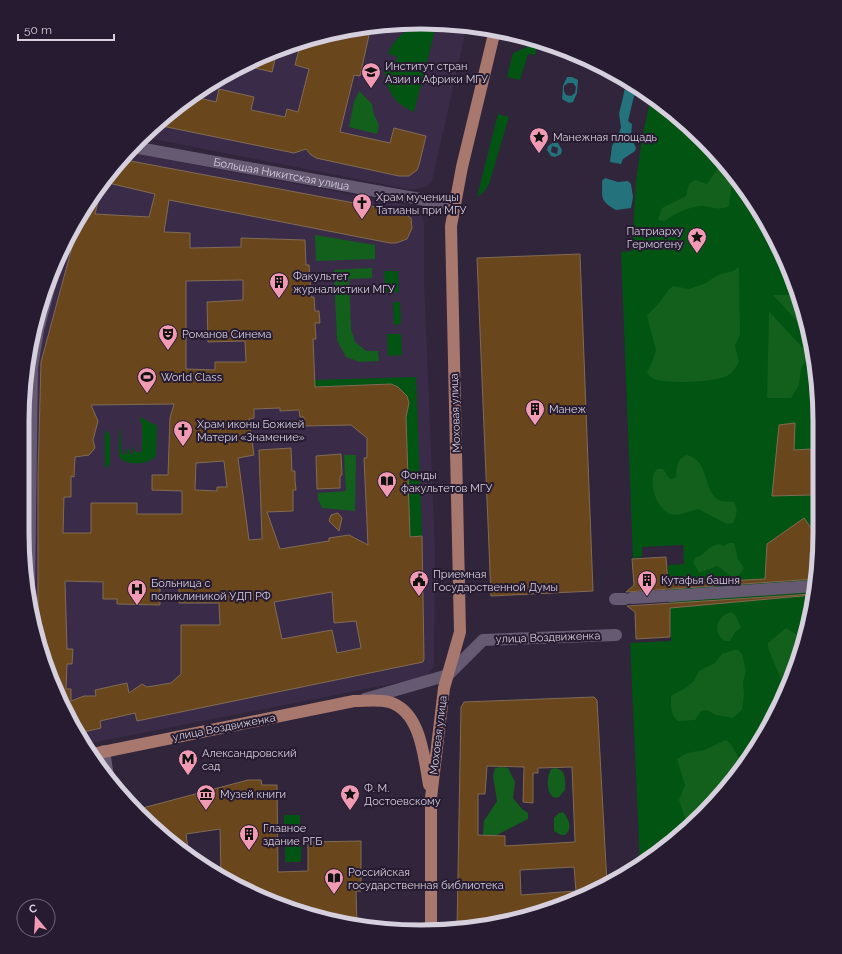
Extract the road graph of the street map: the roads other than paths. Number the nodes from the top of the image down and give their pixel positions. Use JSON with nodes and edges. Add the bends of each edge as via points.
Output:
{"nodes":[{"id":1,"x":494,"y":36,"type":"edge"},
{"id":2,"x":140,"y":148,"type":"edge"},
{"id":3,"x":454,"y":205,"type":"junction"},
{"id":4,"x":32,"y":371,"type":"edge"},
{"id":5,"x":30,"y":547,"type":"edge"},
{"id":6,"x":810,"y":586,"type":"edge"},
{"id":7,"x":624,"y":599,"type":"dead end"},
{"id":8,"x":616,"y":635,"type":"dead end"},
{"id":9,"x":448,"y":675,"type":"junction"},
{"id":10,"x":354,"y":701,"type":"junction"},
{"id":11,"x":418,"y":733,"type":"joint"},
{"id":12,"x":98,"y":752,"type":"edge"},
{"id":13,"x":431,"y":798,"type":"junction"},
{"id":14,"x":431,"y":925,"type":"edge"}],
"edges":[{"from":1,"to":3,"type":"main road","name":"Моховая улица"},
{"from":2,"to":3,"type":"street","name":"Большая Никитская улица"},
{"from":3,"to":9,"type":"main road","name":"Моховая улица","via":[[451,260],[460,632]]},
{"from":4,"to":5,"type":"street"},
{"from":6,"to":7,"type":"street"},
{"from":8,"to":9,"type":"street","name":"улица Воздвиженка","via":[[483,640]]},
{"from":9,"to":10,"type":"street","name":"улица Воздвиженка"},
{"from":9,"to":13,"type":"main road","name":"Моховая улица","via":[[444,688]]},
{"from":10,"to":11,"type":"main road","name":"улица Воздвиженка","via":[[376,700],[400,707],[409,716]]},
{"from":10,"to":12,"type":"main road","name":"улица Воздвиженка"},
{"from":11,"to":13,"type":"main road","name":"Моховая улица"},
{"from":13,"to":14,"type":"main road","name":"Моховая улица"}]}
